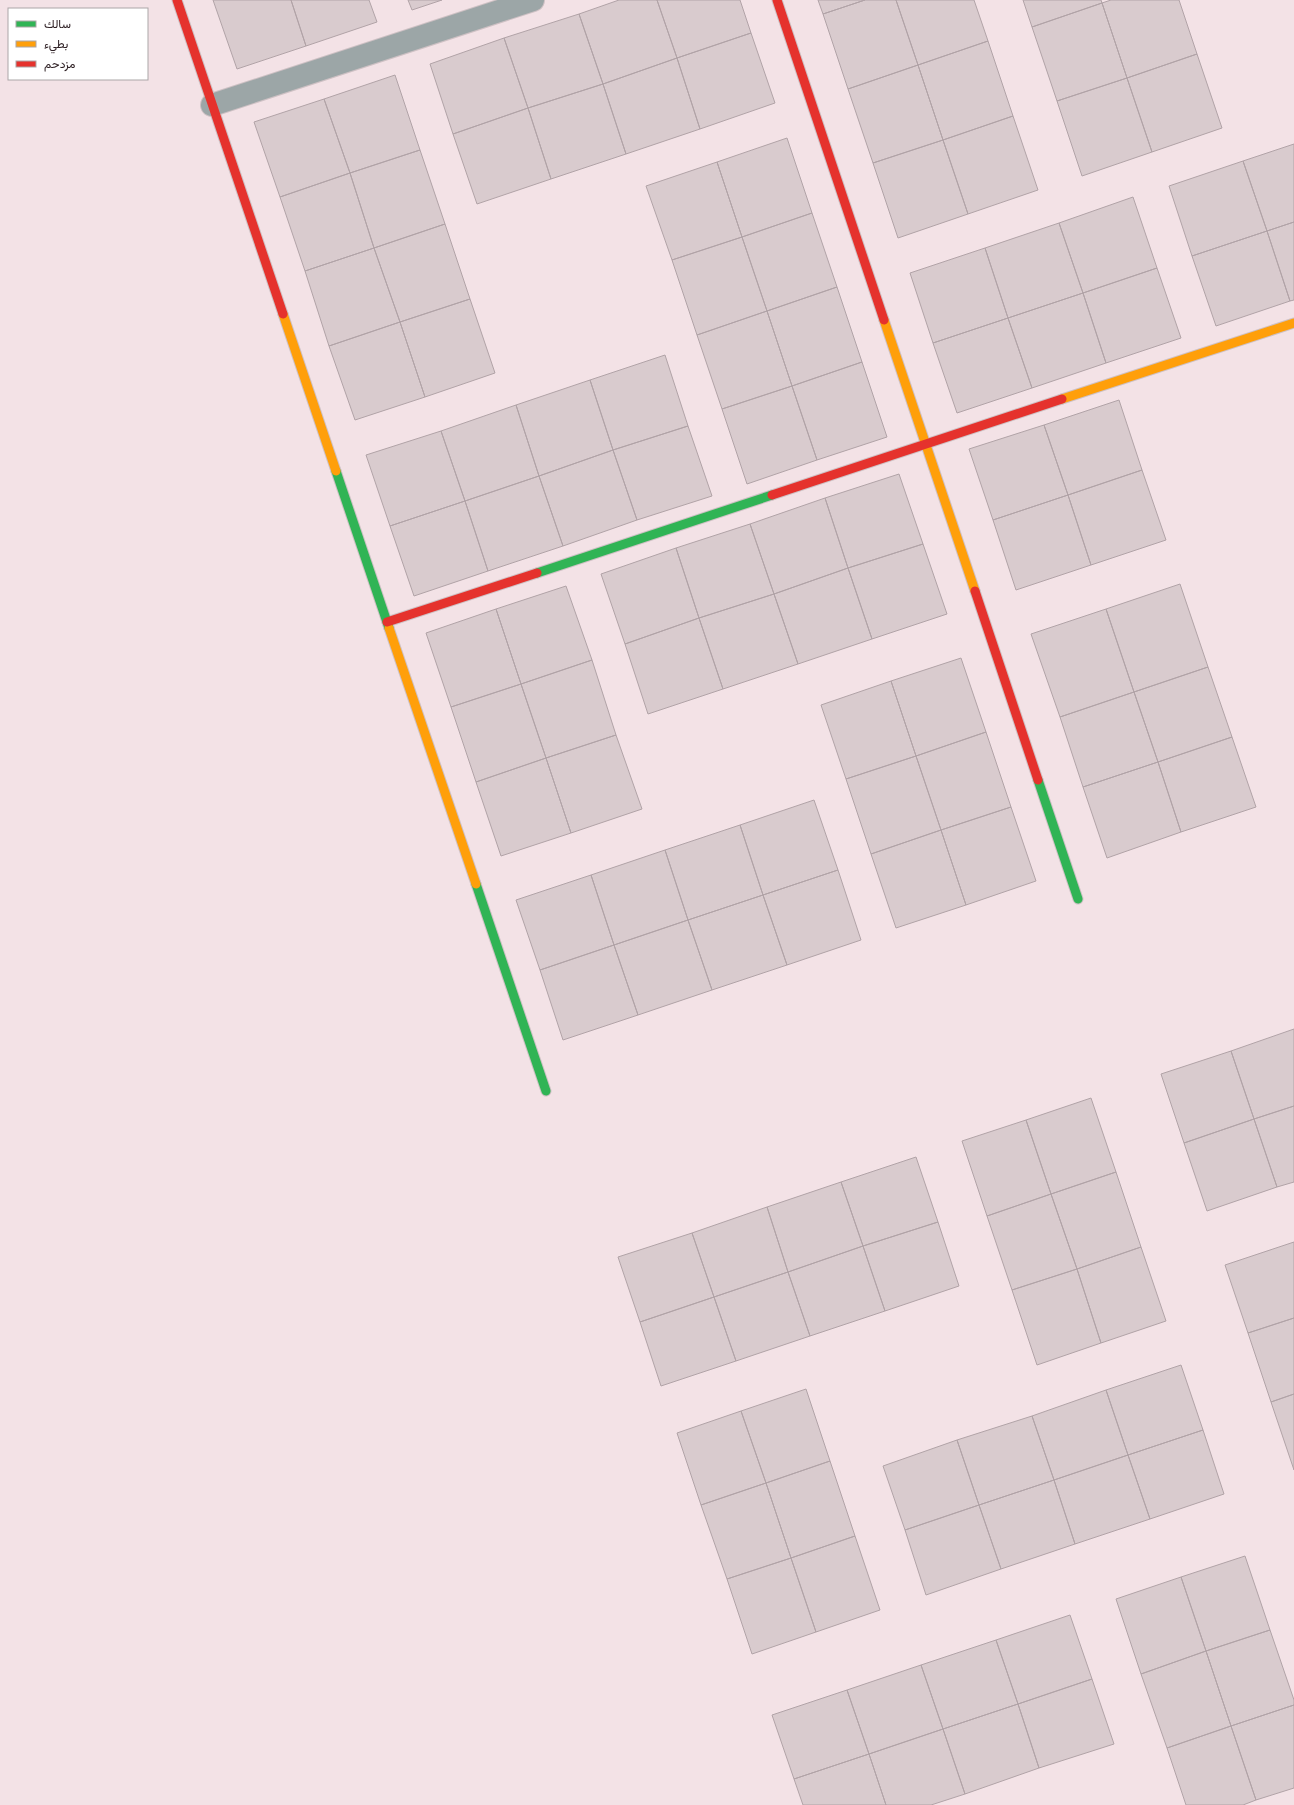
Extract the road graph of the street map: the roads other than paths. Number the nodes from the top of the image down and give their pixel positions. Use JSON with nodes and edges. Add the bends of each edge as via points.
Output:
{"nodes":[{"id":1,"x":177,"y":0,"type":"edge"},
{"id":2,"x":533,"y":0,"type":"edge"},
{"id":3,"x":777,"y":0,"type":"edge"},
{"id":4,"x":212,"y":105,"type":"junction"},
{"id":5,"x":1294,"y":323,"type":"edge"},
{"id":6,"x":926,"y":444,"type":"junction"},
{"id":7,"x":387,"y":622,"type":"junction"},
{"id":8,"x":1078,"y":900,"type":"dead end"},
{"id":9,"x":546,"y":1091,"type":"dead end"}],
"edges":[{"from":1,"to":4,"type":"street"},
{"from":2,"to":4,"type":"street"},
{"from":3,"to":6,"type":"street"},
{"from":4,"to":7,"type":"street"},
{"from":5,"to":6,"type":"street"},
{"from":6,"to":7,"type":"street"},
{"from":6,"to":8,"type":"street"},
{"from":7,"to":9,"type":"street"}]}
